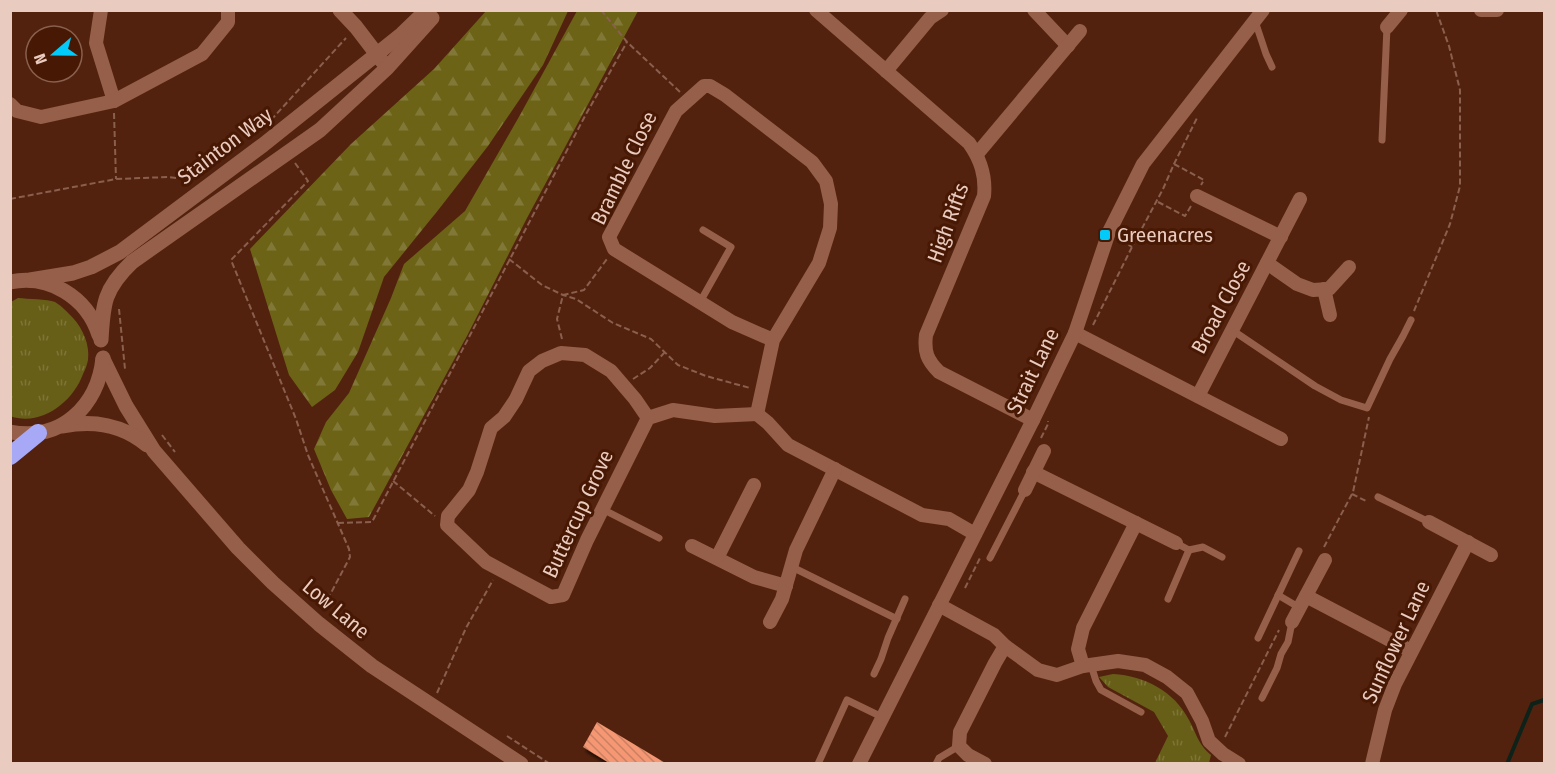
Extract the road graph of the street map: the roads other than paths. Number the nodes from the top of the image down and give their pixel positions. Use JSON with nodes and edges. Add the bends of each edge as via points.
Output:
{"nodes":[{"id":1,"x":100,"y":10,"type":"edge"},
{"id":2,"x":228,"y":10,"type":"edge"},
{"id":3,"x":340,"y":10,"type":"edge"},
{"id":4,"x":428,"y":10,"type":"edge"},
{"id":5,"x":438,"y":10,"type":"edge"},
{"id":6,"x":816,"y":10,"type":"edge"},
{"id":7,"x":942,"y":10,"type":"edge"},
{"id":8,"x":1034,"y":10,"type":"edge"},
{"id":9,"x":1401,"y":10,"type":"edge"},
{"id":10,"x":1481,"y":10,"type":"edge"},
{"id":11,"x":1497,"y":10,"type":"edge"},
{"id":12,"x":1259,"y":16,"type":"edge"},
{"id":13,"x":1387,"y":27,"type":"joint"},
{"id":14,"x":1080,"y":31,"type":"dead end"},
{"id":15,"x":1068,"y":46,"type":"junction"},
{"id":16,"x":376,"y":54,"type":"junction"},
{"id":17,"x":1272,"y":67,"type":"dead end"},
{"id":18,"x":387,"y":68,"type":"junction"},
{"id":19,"x":886,"y":71,"type":"junction"},
{"id":20,"x":114,"y":101,"type":"junction"},
{"id":21,"x":10,"y":104,"type":"edge"},
{"id":22,"x":1382,"y":140,"type":"dead end"},
{"id":23,"x":977,"y":154,"type":"junction"},
{"id":24,"x":1197,"y":196,"type":"dead end"},
{"id":25,"x":1300,"y":199,"type":"dead end"},
{"id":26,"x":703,"y":230,"type":"dead end"},
{"id":27,"x":1281,"y":237,"type":"junction"},
{"id":28,"x":1267,"y":263,"type":"junction"},
{"id":29,"x":1349,"y":267,"type":"dead end"},
{"id":30,"x":30,"y":280,"type":"junction"},
{"id":31,"x":10,"y":282,"type":"edge"},
{"id":32,"x":1324,"y":289,"type":"junction"},
{"id":33,"x":700,"y":302,"type":"junction"},
{"id":34,"x":1330,"y":315,"type":"dead end"},
{"id":35,"x":1411,"y":320,"type":"road end"},
{"id":36,"x":1232,"y":330,"type":"junction"},
{"id":37,"x":1081,"y":336,"type":"junction"},
{"id":38,"x":101,"y":340,"type":"junction"},
{"id":39,"x":773,"y":340,"type":"junction"},
{"id":40,"x":103,"y":359,"type":"junction"},
{"id":41,"x":1198,"y":396,"type":"junction"},
{"id":42,"x":757,"y":414,"type":"junction"},
{"id":43,"x":648,"y":418,"type":"junction"},
{"id":44,"x":1033,"y":420,"type":"junction"},
{"id":45,"x":57,"y":427,"type":"junction"},
{"id":46,"x":10,"y":432,"type":"edge"},
{"id":47,"x":38,"y":433,"type":"junction"},
{"id":48,"x":1281,"y":439,"type":"dead end"},
{"id":49,"x":154,"y":451,"type":"junction"},
{"id":50,"x":1044,"y":451,"type":"dead end"},
{"id":51,"x":10,"y":456,"type":"edge"},
{"id":52,"x":835,"y":469,"type":"junction"},
{"id":53,"x":1033,"y":471,"type":"junction"},
{"id":54,"x":754,"y":485,"type":"dead end"},
{"id":55,"x":1024,"y":490,"type":"joint"},
{"id":56,"x":1378,"y":497,"type":"dead end"},
{"id":57,"x":602,"y":509,"type":"junction"},
{"id":58,"x":1429,"y":522,"type":"joint"},
{"id":59,"x":1136,"y":523,"type":"junction"},
{"id":60,"x":975,"y":534,"type":"junction"},
{"id":61,"x":659,"y":538,"type":"dead end"},
{"id":62,"x":1468,"y":542,"type":"junction"},
{"id":63,"x":692,"y":546,"type":"dead end"},
{"id":64,"x":1183,"y":547,"type":"junction"},
{"id":65,"x":1299,"y":551,"type":"dead end"},
{"id":66,"x":1491,"y":555,"type":"dead end"},
{"id":67,"x":1221,"y":557,"type":"dead end"},
{"id":68,"x":717,"y":558,"type":"junction"},
{"id":69,"x":990,"y":558,"type":"dead end"},
{"id":70,"x":1325,"y":560,"type":"road end"},
{"id":71,"x":791,"y":567,"type":"junction"},
{"id":72,"x":786,"y":586,"type":"junction"},
{"id":73,"x":1278,"y":596,"type":"junction"},
{"id":74,"x":905,"y":599,"type":"dead end"},
{"id":75,"x":1168,"y":599,"type":"dead end"},
{"id":76,"x":1303,"y":602,"type":"junction"},
{"id":77,"x":939,"y":605,"type":"junction"},
{"id":78,"x":897,"y":619,"type":"junction"},
{"id":79,"x":770,"y":622,"type":"dead end"},
{"id":80,"x":1292,"y":622,"type":"joint"},
{"id":81,"x":1258,"y":638,"type":"dead end"},
{"id":82,"x":1005,"y":646,"type":"junction"},
{"id":83,"x":1412,"y":651,"type":"junction"},
{"id":84,"x":1087,"y":666,"type":"junction"},
{"id":85,"x":874,"y":674,"type":"dead end"},
{"id":86,"x":1262,"y":698,"type":"dead end"},
{"id":87,"x":1141,"y":712,"type":"dead end"},
{"id":88,"x":882,"y":717,"type":"junction"},
{"id":89,"x":959,"y":746,"type":"junction"},
{"id":90,"x":521,"y":764,"type":"edge"},
{"id":91,"x":818,"y":764,"type":"edge"},
{"id":92,"x":859,"y":764,"type":"edge"},
{"id":93,"x":936,"y":764,"type":"edge"},
{"id":94,"x":985,"y":764,"type":"edge"},
{"id":95,"x":1239,"y":764,"type":"edge"},
{"id":96,"x":1372,"y":764,"type":"edge"}],
"edges":[{"from":1,"to":20,"type":"street","via":[[96,43]]},
{"from":2,"to":20,"type":"street","via":[[228,21],[202,54]]},
{"from":3,"to":16,"type":"street"},
{"from":4,"to":16,"type":"street","name":"Stainton Way"},
{"from":5,"to":18,"type":"street","name":"Stainton Way"},
{"from":6,"to":19,"type":"street","name":"High Rifts"},
{"from":7,"to":19,"type":"street","via":[[930,18]]},
{"from":8,"to":15,"type":"street"},
{"from":9,"to":13,"type":"street"},
{"from":10,"to":11,"type":"street"},
{"from":12,"to":17,"type":"lane"},
{"from":12,"to":37,"type":"street","name":"Strait Lane","via":[[1143,164],[1109,232]]},
{"from":13,"to":22,"type":"lane"},
{"from":14,"to":15,"type":"street"},
{"from":15,"to":23,"type":"street"},
{"from":16,"to":18,"type":"street"},
{"from":16,"to":30,"type":"street","name":"Stainton Way","via":[[120,252],[82,270]]},
{"from":18,"to":38,"type":"street","name":"Stainton Way","via":[[320,130],[118,275],[105,300]]},
{"from":19,"to":23,"type":"street","name":"High Rifts"},
{"from":20,"to":21,"type":"street","via":[[41,117],[17,111]]},
{"from":23,"to":44,"type":"street","name":"High Rifts","via":[[986,183],[984,196],[926,335],[927,356],[939,372]]},
{"from":24,"to":27,"type":"street"},
{"from":25,"to":27,"type":"street","name":"Broad Close"},
{"from":26,"to":33,"type":"lane","via":[[731,247]]},
{"from":27,"to":28,"type":"street","name":"Broad Close"},
{"from":28,"to":32,"type":"street","via":[[1297,284]]},
{"from":28,"to":36,"type":"street","name":"Broad Close"},
{"from":29,"to":32,"type":"street","via":[[1329,289]]},
{"from":30,"to":31,"type":"street","name":"Stainton Way"},
{"from":30,"to":38,"type":"street","via":[[51,284],[70,294],[90,314]]},
{"from":32,"to":34,"type":"street"},
{"from":33,"to":39,"type":"street","name":"Bramble Close"},
{"from":33,"to":39,"type":"street","name":"Bramble Close","via":[[614,249],[609,237],[676,111],[704,86],[710,86],[812,162],[826,181],[831,204],[830,228],[819,263]]},
{"from":35,"to":36,"type":"lane","via":[[1367,408],[1315,386]]},
{"from":36,"to":41,"type":"street","name":"Broad Close"},
{"from":37,"to":41,"type":"street"},
{"from":37,"to":44,"type":"street","name":"Strait Lane"},
{"from":38,"to":40,"type":"street"},
{"from":39,"to":42,"type":"street","name":"Bramble Close"},
{"from":40,"to":45,"type":"street","via":[[90,400]]},
{"from":40,"to":49,"type":"street","name":"Low Lane"},
{"from":41,"to":48,"type":"street"},
{"from":42,"to":43,"type":"street","via":[[715,416],[673,410]]},
{"from":42,"to":52,"type":"street","via":[[788,444]]},
{"from":43,"to":57,"type":"street","name":"Buttercup Grove"},
{"from":43,"to":57,"type":"street","name":"Buttercup Grove","via":[[612,371],[585,355],[561,353],[542,361],[529,371],[504,417],[491,428],[469,490],[448,516],[447,525],[486,562],[551,597],[563,595]]},
{"from":44,"to":60,"type":"street","name":"Strait Lane"},
{"from":45,"to":47,"type":"street"},
{"from":45,"to":49,"type":"street","name":"Low Lane","via":[[98,423],[119,428]]},
{"from":46,"to":47,"type":"street"},
{"from":47,"to":51,"type":"highway"},
{"from":49,"to":90,"type":"street","name":"Low Lane","via":[[238,548],[319,624],[372,666]]},
{"from":50,"to":53,"type":"street"},
{"from":52,"to":60,"type":"street","via":[[922,515],[949,519]]},
{"from":52,"to":71,"type":"street"},
{"from":53,"to":55,"type":"street"},
{"from":53,"to":59,"type":"street"},
{"from":54,"to":68,"type":"street"},
{"from":55,"to":69,"type":"lane"},
{"from":56,"to":58,"type":"lane"},
{"from":57,"to":61,"type":"lane"},
{"from":58,"to":62,"type":"street"},
{"from":59,"to":64,"type":"street"},
{"from":59,"to":84,"type":"street","via":[[1083,628],[1078,649]]},
{"from":60,"to":77,"type":"street","name":"Strait Lane"},
{"from":62,"to":66,"type":"street"},
{"from":62,"to":83,"type":"street","name":"Sunflower Lane"},
{"from":63,"to":68,"type":"street"},
{"from":64,"to":67,"type":"lane","via":[[1203,547]]},
{"from":64,"to":75,"type":"lane"},
{"from":65,"to":73,"type":"lane"},
{"from":68,"to":72,"type":"street","via":[[754,577]]},
{"from":70,"to":76,"type":"street"},
{"from":71,"to":72,"type":"street"},
{"from":71,"to":78,"type":"lane"},
{"from":72,"to":79,"type":"street"},
{"from":73,"to":76,"type":"lane"},
{"from":73,"to":81,"type":"lane"},
{"from":74,"to":78,"type":"lane"},
{"from":76,"to":80,"type":"street"},
{"from":76,"to":83,"type":"street"},
{"from":77,"to":82,"type":"street","via":[[994,635]]},
{"from":77,"to":88,"type":"street","name":"Strait Lane"},
{"from":78,"to":85,"type":"lane"},
{"from":80,"to":86,"type":"lane","via":[[1288,642]]},
{"from":82,"to":84,"type":"street","via":[[1038,670],[1057,675]]},
{"from":82,"to":89,"type":"street","via":[[960,732]]},
{"from":83,"to":96,"type":"street","name":"Sunflower Lane","via":[[1385,710]]},
{"from":84,"to":87,"type":"lane","via":[[1101,690]]},
{"from":84,"to":95,"type":"street","via":[[1118,661],[1145,664],[1167,677],[1186,693],[1209,741]]},
{"from":88,"to":91,"type":"lane","via":[[847,700]]},
{"from":88,"to":92,"type":"street","name":"Strait Lane"},
{"from":89,"to":93,"type":"lane"},
{"from":89,"to":94,"type":"street"}]}
